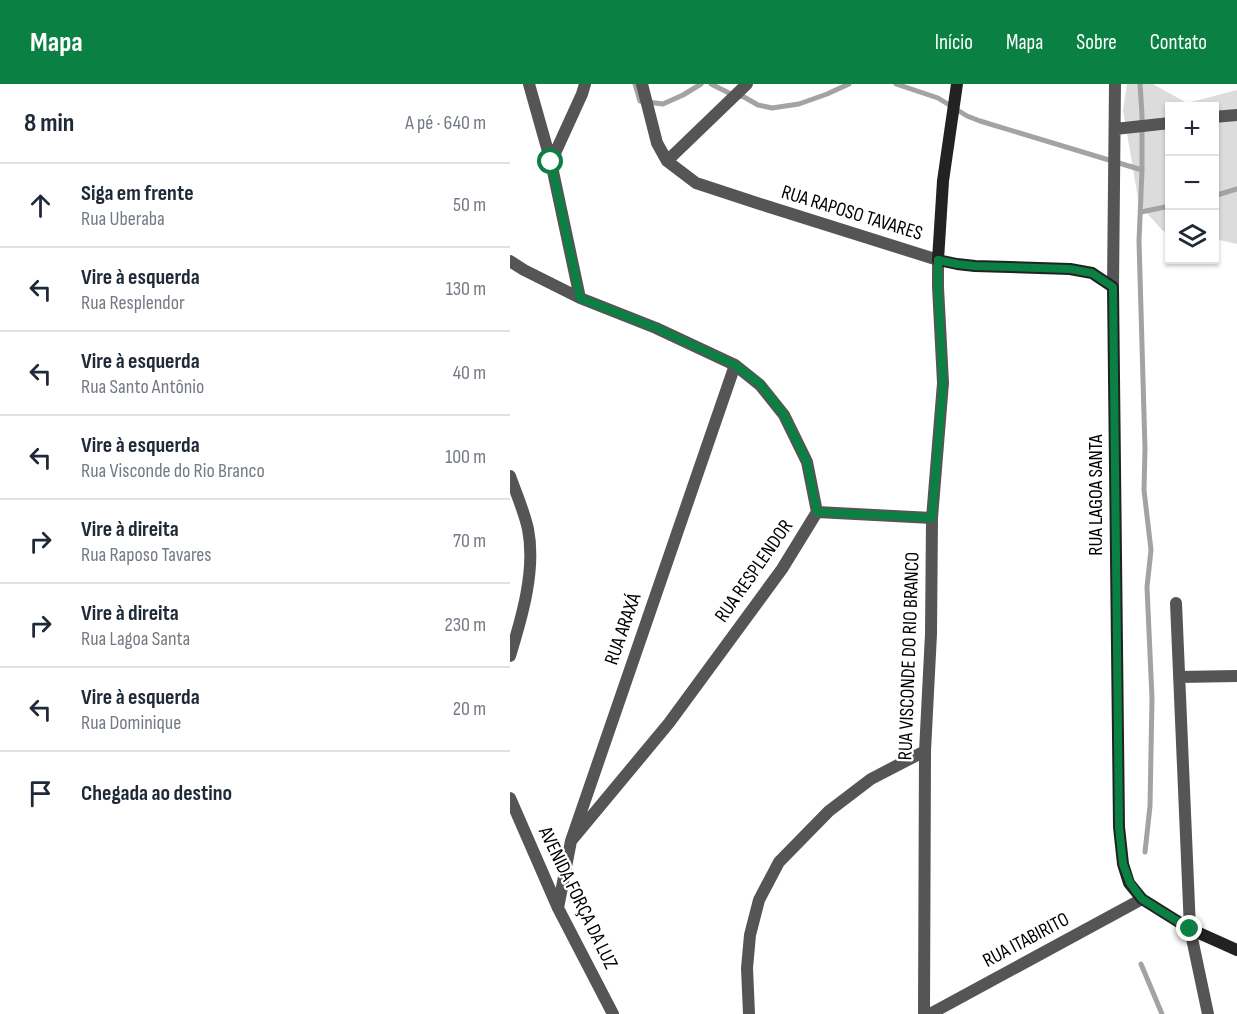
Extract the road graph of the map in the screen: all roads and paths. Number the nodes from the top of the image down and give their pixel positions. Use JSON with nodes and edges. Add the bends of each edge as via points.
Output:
{"nodes":[{"id":1,"x":529,"y":84,"type":"edge"},
{"id":2,"x":585,"y":84,"type":"edge"},
{"id":3,"x":642,"y":84,"type":"edge"},
{"id":4,"x":747,"y":84,"type":"edge"},
{"id":5,"x":957,"y":84,"type":"edge"},
{"id":6,"x":1115,"y":84,"type":"edge"},
{"id":7,"x":1237,"y":115,"type":"edge"},
{"id":8,"x":1219,"y":117,"type":"edge"},
{"id":9,"x":1165,"y":124,"type":"edge"},
{"id":10,"x":1115,"y":129,"type":"junction"},
{"id":11,"x":667,"y":160,"type":"junction"},
{"id":12,"x":551,"y":162,"type":"junction"},
{"id":13,"x":938,"y":260,"type":"junction"},
{"id":14,"x":510,"y":261,"type":"edge"},
{"id":15,"x":1113,"y":287,"type":"junction"},
{"id":16,"x":580,"y":298,"type":"junction"},
{"id":17,"x":735,"y":365,"type":"junction"},
{"id":18,"x":510,"y":476,"type":"edge"},
{"id":19,"x":817,"y":512,"type":"junction"},
{"id":20,"x":932,"y":518,"type":"junction"},
{"id":21,"x":1176,"y":603,"type":"dead end"},
{"id":22,"x":510,"y":656,"type":"edge"},
{"id":23,"x":1237,"y":676,"type":"edge"},
{"id":24,"x":1179,"y":677,"type":"junction"},
{"id":25,"x":926,"y":751,"type":"junction"},
{"id":26,"x":510,"y":798,"type":"edge"},
{"id":27,"x":571,"y":841,"type":"junction"},
{"id":28,"x":1142,"y":899,"type":"junction"},
{"id":29,"x":558,"y":908,"type":"junction"},
{"id":30,"x":1190,"y":929,"type":"junction"},
{"id":31,"x":1237,"y":950,"type":"edge"},
{"id":32,"x":613,"y":1014,"type":"edge"},
{"id":33,"x":748,"y":1014,"type":"edge"},
{"id":34,"x":924,"y":1014,"type":"edge"},
{"id":35,"x":930,"y":1014,"type":"edge"},
{"id":36,"x":1208,"y":1014,"type":"edge"}],
"edges":[{"from":1,"to":12,"type":"street"},
{"from":2,"to":12,"type":"street"},
{"from":3,"to":11,"type":"street","name":"RUA RAPOSO TAVARES","via":[[657,143]]},
{"from":4,"to":11,"type":"street"},
{"from":5,"to":13,"type":"street","name":"RUA VISCONDE DO RIO BRANCO","via":[[943,181]]},
{"from":6,"to":10,"type":"street","name":"RUA LAGOA SANTA"},
{"from":7,"to":8,"type":"street"},
{"from":9,"to":10,"type":"street"},
{"from":10,"to":15,"type":"street","name":"RUA LAGOA SANTA"},
{"from":11,"to":13,"type":"street","name":"RUA RAPOSO TAVARES","via":[[696,183]]},
{"from":12,"to":16,"type":"street"},
{"from":13,"to":15,"type":"street","name":"RUA RAPOSO TAVARES","via":[[975,266],[1070,269],[1092,273]]},
{"from":13,"to":20,"type":"street","name":"RUA VISCONDE DO RIO BRANCO","via":[[943,383]]},
{"from":14,"to":16,"type":"street","name":"RUA RESPLENDOR"},
{"from":15,"to":28,"type":"street","name":"RUA LAGOA SANTA","via":[[1119,827],[1123,864]]},
{"from":16,"to":17,"type":"street","name":"RUA RESPLENDOR"},
{"from":17,"to":19,"type":"street","name":"RUA RESPLENDOR","via":[[760,384],[784,415],[807,462]]},
{"from":17,"to":27,"type":"street","name":"RUA ARAXÁ"},
{"from":18,"to":22,"type":"street","via":[[528,528],[531,560],[522,616]]},
{"from":19,"to":20,"type":"street"},
{"from":19,"to":27,"type":"street","name":"RUA RESPLENDOR","via":[[782,570],[669,723]]},
{"from":20,"to":25,"type":"street","name":"RUA VISCONDE DO RIO BRANCO"},
{"from":21,"to":24,"type":"street"},
{"from":23,"to":24,"type":"street"},
{"from":24,"to":30,"type":"street"},
{"from":25,"to":33,"type":"street","via":[[871,779],[829,811],[779,862],[759,900],[750,935]]},
{"from":25,"to":34,"type":"street","name":"RUA VISCONDE DO RIO BRANCO"},
{"from":26,"to":29,"type":"street","name":"AVENIDA FORÇA DA LUZ"},
{"from":27,"to":29,"type":"street","name":"RUA ARAXÁ"},
{"from":28,"to":30,"type":"street"},
{"from":28,"to":35,"type":"street","name":"RUA ITABIRITO"},
{"from":29,"to":32,"type":"street","name":"AVENIDA FORÇA DA LUZ"},
{"from":30,"to":31,"type":"street"},
{"from":30,"to":36,"type":"street"}]}
